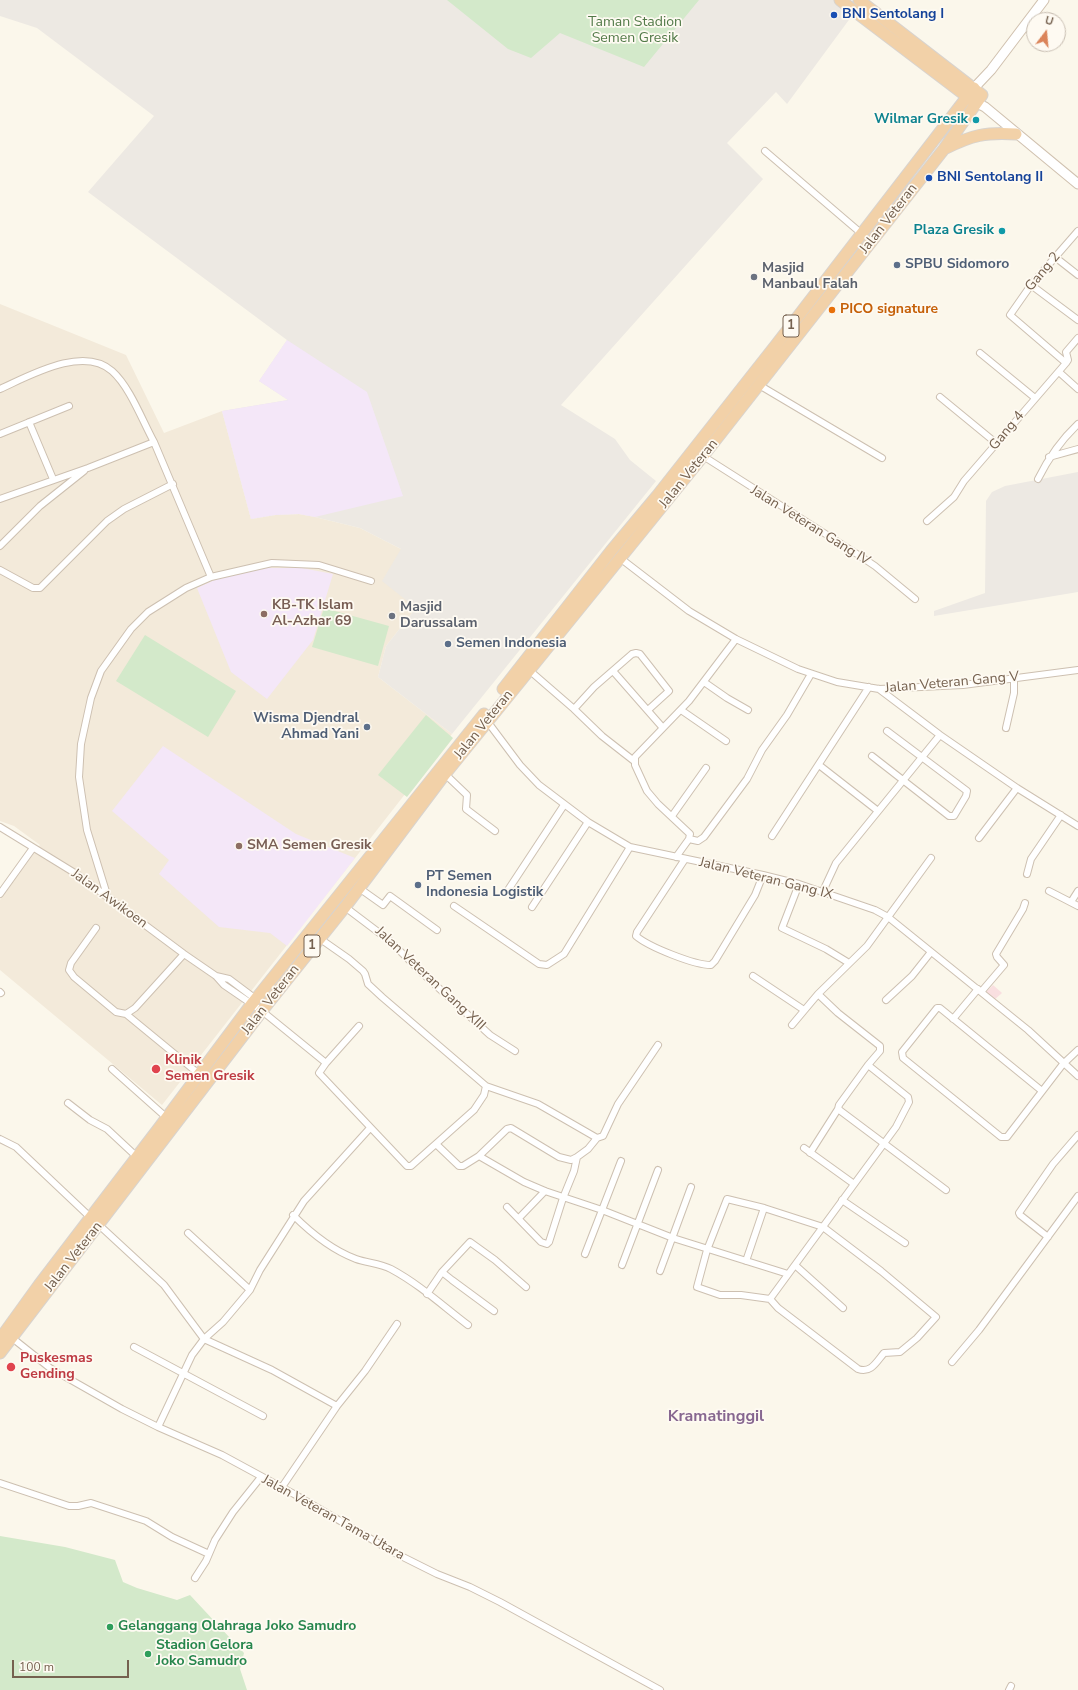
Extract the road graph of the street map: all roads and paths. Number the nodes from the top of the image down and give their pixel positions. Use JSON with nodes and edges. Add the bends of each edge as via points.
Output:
{"nodes":[{"id":1,"x":840,"y":0,"type":"edge"},
{"id":2,"x":1044,"y":0,"type":"edge"},
{"id":3,"x":863,"y":1,"type":"edge"},
{"id":4,"x":977,"y":98,"type":"junction"},
{"id":5,"x":1016,"y":134,"type":"junction"},
{"id":6,"x":944,"y":149,"type":"junction"},
{"id":7,"x":765,"y":151,"type":"dead end"},
{"id":8,"x":1078,"y":184,"type":"edge"},
{"id":9,"x":1078,"y":231,"type":"edge"},
{"id":10,"x":862,"y":234,"type":"junction"},
{"id":11,"x":1054,"y":257,"type":"junction"},
{"id":12,"x":1078,"y":275,"type":"edge"},
{"id":13,"x":1030,"y":285,"type":"junction"},
{"id":14,"x":1078,"y":320,"type":"edge"},
{"id":15,"x":1078,"y":338,"type":"edge"},
{"id":16,"x":980,"y":353,"type":"dead end"},
{"id":17,"x":1066,"y":363,"type":"junction"},
{"id":18,"x":1058,"y":372,"type":"junction"},
{"id":19,"x":759,"y":385,"type":"junction"},
{"id":20,"x":0,"y":389,"type":"edge"},
{"id":21,"x":1078,"y":389,"type":"edge"},
{"id":22,"x":940,"y":397,"type":"dead end"},
{"id":23,"x":1035,"y":398,"type":"junction"},
{"id":24,"x":69,"y":406,"type":"dead end"},
{"id":25,"x":29,"y":422,"type":"junction"},
{"id":26,"x":1078,"y":424,"type":"edge"},
{"id":27,"x":0,"y":434,"type":"edge"},
{"id":28,"x":154,"y":442,"type":"junction"},
{"id":29,"x":996,"y":443,"type":"junction"},
{"id":30,"x":1078,"y":449,"type":"edge"},
{"id":31,"x":703,"y":456,"type":"junction"},
{"id":32,"x":1050,"y":456,"type":"junction"},
{"id":33,"x":882,"y":458,"type":"dead end"},
{"id":34,"x":88,"y":468,"type":"junction"},
{"id":35,"x":1038,"y":478,"type":"dead end"},
{"id":36,"x":53,"y":480,"type":"junction"},
{"id":37,"x":173,"y":484,"type":"junction"},
{"id":38,"x":0,"y":499,"type":"edge"},
{"id":39,"x":661,"y":500,"type":"junction"},
{"id":40,"x":652,"y":510,"type":"junction"},
{"id":41,"x":927,"y":521,"type":"dead end"},
{"id":42,"x":0,"y":546,"type":"edge"},
{"id":43,"x":620,"y":558,"type":"junction"},
{"id":44,"x":0,"y":570,"type":"edge"},
{"id":45,"x":210,"y":577,"type":"junction"},
{"id":46,"x":371,"y":581,"type":"dead end"},
{"id":47,"x":915,"y":599,"type":"dead end"},
{"id":48,"x":736,"y":639,"type":"junction"},
{"id":49,"x":529,"y":670,"type":"junction"},
{"id":50,"x":1078,"y":670,"type":"edge"},
{"id":51,"x":613,"y":671,"type":"junction"},
{"id":52,"x":811,"y":674,"type":"junction"},
{"id":53,"x":1014,"y":679,"type":"junction"},
{"id":54,"x":704,"y":682,"type":"junction"},
{"id":55,"x":869,"y":687,"type":"junction"},
{"id":56,"x":879,"y":689,"type":"junction"},
{"id":57,"x":574,"y":709,"type":"junction"},
{"id":58,"x":648,"y":710,"type":"junction"},
{"id":59,"x":680,"y":710,"type":"junction"},
{"id":60,"x":748,"y":710,"type":"dead end"},
{"id":61,"x":487,"y":721,"type":"junction"},
{"id":62,"x":663,"y":728,"type":"junction"},
{"id":63,"x":1006,"y":728,"type":"dead end"},
{"id":64,"x":887,"y":732,"type":"dead end"},
{"id":65,"x":940,"y":735,"type":"junction"},
{"id":66,"x":726,"y":741,"type":"dead end"},
{"id":67,"x":872,"y":756,"type":"dead end"},
{"id":68,"x":922,"y":757,"type":"junction"},
{"id":69,"x":634,"y":761,"type":"junction"},
{"id":70,"x":819,"y":765,"type":"junction"},
{"id":71,"x":706,"y":768,"type":"dead end"},
{"id":72,"x":445,"y":774,"type":"junction"},
{"id":73,"x":903,"y":780,"type":"junction"},
{"id":74,"x":1017,"y":788,"type":"junction"},
{"id":75,"x":564,"y":805,"type":"junction"},
{"id":76,"x":878,"y":811,"type":"junction"},
{"id":77,"x":1061,"y":815,"type":"junction"},
{"id":78,"x":672,"y":816,"type":"junction"},
{"id":79,"x":588,"y":822,"type":"junction"},
{"id":80,"x":1078,"y":826,"type":"edge"},
{"id":81,"x":0,"y":828,"type":"edge"},
{"id":82,"x":495,"y":830,"type":"dead end"},
{"id":83,"x":772,"y":836,"type":"dead end"},
{"id":84,"x":979,"y":838,"type":"dead end"},
{"id":85,"x":689,"y":839,"type":"junction"},
{"id":86,"x":630,"y":847,"type":"junction"},
{"id":87,"x":34,"y":848,"type":"junction"},
{"id":88,"x":676,"y":857,"type":"junction"},
{"id":89,"x":931,"y":858,"type":"dead end"},
{"id":90,"x":685,"y":859,"type":"junction"},
{"id":91,"x":1027,"y":874,"type":"dead end"},
{"id":92,"x":763,"y":875,"type":"junction"},
{"id":93,"x":799,"y":884,"type":"junction"},
{"id":94,"x":359,"y":888,"type":"junction"},
{"id":95,"x":508,"y":890,"type":"dead end"},
{"id":96,"x":823,"y":891,"type":"junction"},
{"id":97,"x":1049,"y":891,"type":"dead end"},
{"id":98,"x":1078,"y":891,"type":"edge"},
{"id":99,"x":0,"y":894,"type":"edge"},
{"id":100,"x":108,"y":898,"type":"junction"},
{"id":101,"x":1071,"y":902,"type":"junction"},
{"id":102,"x":1025,"y":903,"type":"dead end"},
{"id":103,"x":454,"y":906,"type":"dead end"},
{"id":104,"x":1078,"y":906,"type":"edge"},
{"id":105,"x":345,"y":907,"type":"junction"},
{"id":106,"x":532,"y":907,"type":"dead end"},
{"id":107,"x":888,"y":917,"type":"junction"},
{"id":108,"x":96,"y":928,"type":"dead end"},
{"id":109,"x":437,"y":930,"type":"dead end"},
{"id":110,"x":319,"y":938,"type":"junction"},
{"id":111,"x":931,"y":952,"type":"junction"},
{"id":112,"x":184,"y":954,"type":"junction"},
{"id":113,"x":849,"y":963,"type":"junction"},
{"id":114,"x":753,"y":976,"type":"dead end"},
{"id":115,"x":979,"y":991,"type":"junction"},
{"id":116,"x":818,"y":994,"type":"junction"},
{"id":117,"x":886,"y":1000,"type":"dead end"},
{"id":118,"x":253,"y":1002,"type":"junction"},
{"id":119,"x":264,"y":1009,"type":"junction"},
{"id":120,"x":804,"y":1010,"type":"junction"},
{"id":121,"x":126,"y":1014,"type":"junction"},
{"id":122,"x":953,"y":1019,"type":"junction"},
{"id":123,"x":792,"y":1025,"type":"dead end"},
{"id":124,"x":360,"y":1026,"type":"dead end"},
{"id":125,"x":658,"y":1045,"type":"dead end"},
{"id":126,"x":1078,"y":1050,"type":"edge"},
{"id":127,"x":515,"y":1052,"type":"dead end"},
{"id":128,"x":326,"y":1063,"type":"junction"},
{"id":129,"x":1063,"y":1064,"type":"junction"},
{"id":130,"x":868,"y":1065,"type":"junction"},
{"id":131,"x":112,"y":1069,"type":"dead end"},
{"id":132,"x":199,"y":1074,"type":"junction"},
{"id":133,"x":1078,"y":1076,"type":"edge"},
{"id":134,"x":486,"y":1086,"type":"junction"},
{"id":135,"x":1042,"y":1090,"type":"junction"},
{"id":136,"x":68,"y":1103,"type":"dead end"},
{"id":137,"x":838,"y":1109,"type":"junction"},
{"id":138,"x":166,"y":1118,"type":"junction"},
{"id":139,"x":370,"y":1128,"type":"junction"},
{"id":140,"x":1078,"y":1136,"type":"edge"},
{"id":141,"x":597,"y":1138,"type":"junction"},
{"id":142,"x":0,"y":1139,"type":"edge"},
{"id":143,"x":436,"y":1144,"type":"junction"},
{"id":144,"x":883,"y":1144,"type":"junction"},
{"id":145,"x":804,"y":1148,"type":"dead end"},
{"id":146,"x":810,"y":1153,"type":"junction"},
{"id":147,"x":136,"y":1156,"type":"junction"},
{"id":148,"x":479,"y":1156,"type":"junction"},
{"id":149,"x":577,"y":1157,"type":"junction"},
{"id":150,"x":621,"y":1162,"type":"dead end"},
{"id":151,"x":658,"y":1170,"type":"dead end"},
{"id":152,"x":854,"y":1184,"type":"junction"},
{"id":153,"x":691,"y":1187,"type":"dead end"},
{"id":154,"x":946,"y":1190,"type":"dead end"},
{"id":155,"x":545,"y":1191,"type":"junction"},
{"id":156,"x":1078,"y":1196,"type":"edge"},
{"id":157,"x":563,"y":1198,"type":"junction"},
{"id":158,"x":842,"y":1200,"type":"junction"},
{"id":159,"x":507,"y":1207,"type":"dead end"},
{"id":160,"x":764,"y":1208,"type":"junction"},
{"id":161,"x":602,"y":1210,"type":"junction"},
{"id":162,"x":293,"y":1215,"type":"junction"},
{"id":163,"x":519,"y":1218,"type":"junction"},
{"id":164,"x":94,"y":1221,"type":"junction"},
{"id":165,"x":637,"y":1223,"type":"junction"},
{"id":166,"x":823,"y":1227,"type":"junction"},
{"id":167,"x":188,"y":1233,"type":"dead end"},
{"id":168,"x":1048,"y":1237,"type":"junction"},
{"id":169,"x":673,"y":1238,"type":"junction"},
{"id":170,"x":905,"y":1243,"type":"dead end"},
{"id":171,"x":707,"y":1250,"type":"junction"},
{"id":172,"x":585,"y":1254,"type":"dead end"},
{"id":173,"x":746,"y":1261,"type":"junction"},
{"id":174,"x":622,"y":1265,"type":"dead end"},
{"id":175,"x":795,"y":1265,"type":"junction"},
{"id":176,"x":660,"y":1271,"type":"dead end"},
{"id":177,"x":442,"y":1272,"type":"junction"},
{"id":178,"x":788,"y":1274,"type":"junction"},
{"id":179,"x":526,"y":1287,"type":"dead end"},
{"id":180,"x":250,"y":1290,"type":"junction"},
{"id":181,"x":427,"y":1294,"type":"junction"},
{"id":182,"x":770,"y":1299,"type":"junction"},
{"id":183,"x":843,"y":1308,"type":"dead end"},
{"id":184,"x":494,"y":1311,"type":"dead end"},
{"id":185,"x":397,"y":1324,"type":"dead end"},
{"id":186,"x":468,"y":1325,"type":"dead end"},
{"id":187,"x":6,"y":1338,"type":"edge"},
{"id":188,"x":204,"y":1339,"type":"junction"},
{"id":189,"x":134,"y":1347,"type":"dead end"},
{"id":190,"x":0,"y":1354,"type":"edge"},
{"id":191,"x":952,"y":1362,"type":"dead end"},
{"id":192,"x":183,"y":1373,"type":"junction"},
{"id":193,"x":337,"y":1406,"type":"junction"},
{"id":194,"x":263,"y":1416,"type":"dead end"},
{"id":195,"x":158,"y":1427,"type":"junction"},
{"id":196,"x":261,"y":1477,"type":"junction"},
{"id":197,"x":0,"y":1483,"type":"edge"},
{"id":198,"x":282,"y":1488,"type":"junction"},
{"id":199,"x":208,"y":1554,"type":"junction"},
{"id":200,"x":195,"y":1578,"type":"dead end"},
{"id":201,"x":660,"y":1690,"type":"edge"}],
"edges":[{"from":1,"to":4,"type":"highway"},
{"from":2,"to":4,"type":"main road","via":[[991,70]]},
{"from":3,"to":4,"type":"highway"},
{"from":4,"to":5,"type":"main road"},
{"from":4,"to":6,"type":"highway","name":"Jalan Veteran","number":"1"},
{"from":4,"to":10,"type":"highway","name":"Jalan Veteran","number":"1"},
{"from":5,"to":6,"type":"highway","via":[[977,135]]},
{"from":5,"to":8,"type":"main road"},
{"from":6,"to":19,"type":"highway","name":"Jalan Veteran","number":"1"},
{"from":7,"to":10,"type":"street"},
{"from":9,"to":11,"type":"street","name":"Gang 2"},
{"from":10,"to":39,"type":"highway","name":"Jalan Veteran","number":"1"},
{"from":11,"to":12,"type":"street"},
{"from":11,"to":13,"type":"street","name":"Gang 2"},
{"from":13,"to":14,"type":"street"},
{"from":13,"to":17,"type":"street","name":"Gang 2","via":[[1010,315]]},
{"from":15,"to":17,"type":"street","name":"Gang 4","via":[[1066,352]]},
{"from":16,"to":23,"type":"street"},
{"from":17,"to":18,"type":"street","name":"Gang 4"},
{"from":18,"to":21,"type":"street"},
{"from":18,"to":23,"type":"street","name":"Gang 4"},
{"from":19,"to":31,"type":"highway","name":"Jalan Veteran","number":"1"},
{"from":19,"to":33,"type":"street"},
{"from":20,"to":28,"type":"street","via":[[66,361],[96,363],[111,370],[126,388]]},
{"from":22,"to":29,"type":"street"},
{"from":23,"to":29,"type":"street","name":"Gang 4"},
{"from":24,"to":25,"type":"street"},
{"from":25,"to":27,"type":"street"},
{"from":25,"to":36,"type":"street"},
{"from":26,"to":32,"type":"street"},
{"from":28,"to":34,"type":"street"},
{"from":28,"to":37,"type":"street"},
{"from":29,"to":41,"type":"street","name":"Gang 4","via":[[954,497]]},
{"from":30,"to":32,"type":"street"},
{"from":31,"to":39,"type":"highway","name":"Jalan Veteran","number":"1"},
{"from":31,"to":47,"type":"street","name":"Jalan Veteran Gang IV","via":[[875,566]]},
{"from":32,"to":35,"type":"street"},
{"from":34,"to":36,"type":"street"},
{"from":34,"to":42,"type":"street","via":[[40,506]]},
{"from":36,"to":38,"type":"street"},
{"from":37,"to":44,"type":"street","via":[[124,509],[107,521],[40,588],[33,588]]},
{"from":37,"to":45,"type":"street"},
{"from":39,"to":40,"type":"highway","name":"Jalan Veteran","number":"1"},
{"from":40,"to":43,"type":"highway","name":"Jalan Veteran","number":"1","via":[[634,541]]},
{"from":40,"to":118,"type":"highway","name":"Jalan Veteran","number":"1","via":[[625,534]]},
{"from":43,"to":48,"type":"street","name":"Jalan Veteran Gang V","via":[[689,611]]},
{"from":43,"to":49,"type":"highway","name":"Jalan Veteran","number":"1"},
{"from":45,"to":46,"type":"street","via":[[272,563],[319,565]]},
{"from":45,"to":100,"type":"street","via":[[186,588],[148,612],[131,629],[101,671],[91,698],[81,744],[79,777],[87,830]]},
{"from":48,"to":52,"type":"street","name":"Jalan Veteran Gang V"},
{"from":48,"to":54,"type":"street"},
{"from":49,"to":57,"type":"street"},
{"from":49,"to":61,"type":"highway","name":"Jalan Veteran","number":"1"},
{"from":50,"to":53,"type":"street","name":"Jalan Veteran Gang V"},
{"from":51,"to":57,"type":"street"},
{"from":51,"to":58,"type":"street"},
{"from":51,"to":58,"type":"street","via":[[632,654],[640,654],[669,691]]},
{"from":52,"to":55,"type":"street","name":"Jalan Veteran Gang V","via":[[837,682]]},
{"from":52,"to":85,"type":"street","via":[[787,715],[762,750],[747,779],[708,832],[701,840]]},
{"from":53,"to":56,"type":"street","name":"Jalan Veteran Gang V","via":[[963,685]]},
{"from":53,"to":63,"type":"street","via":[[1014,693]]},
{"from":54,"to":59,"type":"street"},
{"from":54,"to":60,"type":"street"},
{"from":55,"to":56,"type":"street","name":"Jalan Veteran Gang V"},
{"from":55,"to":70,"type":"street"},
{"from":56,"to":65,"type":"street"},
{"from":57,"to":69,"type":"street","via":[[602,736]]},
{"from":58,"to":62,"type":"street"},
{"from":59,"to":62,"type":"street"},
{"from":59,"to":66,"type":"street"},
{"from":61,"to":72,"type":"highway","name":"Jalan Veteran","number":"1"},
{"from":61,"to":75,"type":"street","name":"Jalan Veteran Gang IX","via":[[530,776]]},
{"from":62,"to":69,"type":"street","via":[[638,752]]},
{"from":64,"to":68,"type":"street"},
{"from":65,"to":68,"type":"street"},
{"from":65,"to":74,"type":"street"},
{"from":67,"to":73,"type":"street"},
{"from":68,"to":73,"type":"street"},
{"from":68,"to":73,"type":"street","via":[[967,791],[954,816],[949,816]]},
{"from":69,"to":78,"type":"street","via":[[647,791]]},
{"from":70,"to":76,"type":"street"},
{"from":70,"to":83,"type":"street"},
{"from":71,"to":78,"type":"street"},
{"from":72,"to":82,"type":"street","via":[[467,796],[466,809]]},
{"from":72,"to":94,"type":"highway","name":"Jalan Veteran","number":"1"},
{"from":73,"to":76,"type":"street"},
{"from":74,"to":77,"type":"street"},
{"from":74,"to":84,"type":"street"},
{"from":75,"to":79,"type":"street","name":"Jalan Veteran Gang IX"},
{"from":75,"to":95,"type":"street"},
{"from":76,"to":96,"type":"street","via":[[836,863]]},
{"from":77,"to":80,"type":"street"},
{"from":77,"to":91,"type":"street","via":[[1031,859]]},
{"from":78,"to":85,"type":"street","via":[[690,834]]},
{"from":79,"to":86,"type":"street","name":"Jalan Veteran Gang IX"},
{"from":79,"to":106,"type":"street"},
{"from":81,"to":87,"type":"street","name":"Jalan Awikoen"},
{"from":85,"to":88,"type":"street"},
{"from":86,"to":88,"type":"street","name":"Jalan Veteran Gang IX"},
{"from":86,"to":103,"type":"street","via":[[564,954],[547,966],[539,964]]},
{"from":87,"to":99,"type":"street"},
{"from":87,"to":100,"type":"street","name":"Jalan Awikoen","via":[[78,875]]},
{"from":88,"to":90,"type":"street","name":"Jalan Veteran Gang IX"},
{"from":89,"to":107,"type":"street"},
{"from":90,"to":92,"type":"street","name":"Jalan Veteran Gang IX"},
{"from":90,"to":92,"type":"street","via":[[636,936],[682,959],[705,965],[711,965],[715,961],[755,895]]},
{"from":92,"to":93,"type":"street","name":"Jalan Veteran Gang IX"},
{"from":93,"to":96,"type":"street","name":"Jalan Veteran Gang IX"},
{"from":93,"to":113,"type":"street","via":[[782,928]]},
{"from":94,"to":105,"type":"highway","name":"Jalan Veteran","number":"1"},
{"from":94,"to":109,"type":"street","via":[[382,905],[390,896]]},
{"from":96,"to":107,"type":"street","name":"Jalan Veteran Gang IX"},
{"from":97,"to":101,"type":"street"},
{"from":98,"to":101,"type":"street"},
{"from":100,"to":112,"type":"street","name":"Jalan Awikoen"},
{"from":101,"to":104,"type":"street"},
{"from":102,"to":115,"type":"street","via":[[996,954],[1004,965]]},
{"from":105,"to":110,"type":"highway","name":"Jalan Veteran","number":"1"},
{"from":105,"to":127,"type":"street","name":"Jalan Veteran Gang XIII","via":[[390,941],[490,1035]]},
{"from":107,"to":111,"type":"street","name":"Jalan Veteran Gang IX"},
{"from":107,"to":113,"type":"street","via":[[867,946]]},
{"from":108,"to":121,"type":"street","via":[[71,962],[69,970],[116,1012]]},
{"from":110,"to":119,"type":"highway","name":"Jalan Veteran","number":"1"},
{"from":110,"to":134,"type":"street","via":[[363,971],[368,984],[389,1004]]},
{"from":111,"to":115,"type":"street","name":"Jalan Veteran Gang IX"},
{"from":111,"to":117,"type":"street","via":[[912,976]]},
{"from":112,"to":118,"type":"street","name":"Jalan Awikoen","via":[[216,976],[224,985]]},
{"from":112,"to":121,"type":"street","via":[[135,1008]]},
{"from":113,"to":116,"type":"street"},
{"from":114,"to":120,"type":"street"},
{"from":115,"to":122,"type":"street"},
{"from":115,"to":129,"type":"street","name":"Jalan Veteran Gang IX","via":[[1028,1030]]},
{"from":116,"to":120,"type":"street"},
{"from":116,"to":130,"type":"street","via":[[880,1046],[880,1051]]},
{"from":118,"to":119,"type":"street","name":"Jalan Awikoen"},
{"from":118,"to":132,"type":"highway","name":"Jalan Veteran","number":"1"},
{"from":119,"to":128,"type":"street","name":"Jalan Awikoen"},
{"from":119,"to":164,"type":"highway","name":"Jalan Veteran","number":"1"},
{"from":120,"to":123,"type":"street"},
{"from":121,"to":132,"type":"street"},
{"from":122,"to":135,"type":"street"},
{"from":122,"to":135,"type":"street","via":[[944,1010],[937,1008],[902,1052],[903,1058],[1003,1138],[1007,1138]]},
{"from":124,"to":128,"type":"street"},
{"from":125,"to":141,"type":"street","via":[[618,1104],[603,1136]]},
{"from":126,"to":129,"type":"street"},
{"from":128,"to":139,"type":"street","via":[[319,1073]]},
{"from":129,"to":133,"type":"street","name":"Jalan Veteran Gang IX"},
{"from":129,"to":135,"type":"street"},
{"from":130,"to":137,"type":"street"},
{"from":130,"to":144,"type":"street","via":[[909,1099],[904,1114]]},
{"from":131,"to":138,"type":"street"},
{"from":132,"to":138,"type":"highway","name":"Jalan Veteran","number":"1"},
{"from":134,"to":141,"type":"street","via":[[538,1104]]},
{"from":134,"to":143,"type":"street","via":[[484,1095],[474,1110]]},
{"from":136,"to":147,"type":"street","via":[[106,1129]]},
{"from":137,"to":144,"type":"street"},
{"from":137,"to":146,"type":"street"},
{"from":138,"to":147,"type":"highway","name":"Jalan Veteran","number":"1"},
{"from":139,"to":143,"type":"street","via":[[407,1166],[411,1166]]},
{"from":139,"to":162,"type":"street"},
{"from":140,"to":168,"type":"street","via":[[1053,1164],[1019,1213]]},
{"from":141,"to":149,"type":"street"},
{"from":142,"to":164,"type":"street","via":[[16,1147]]},
{"from":143,"to":148,"type":"street","via":[[461,1166]]},
{"from":144,"to":152,"type":"street"},
{"from":144,"to":154,"type":"street"},
{"from":145,"to":146,"type":"street"},
{"from":146,"to":152,"type":"street"},
{"from":147,"to":164,"type":"highway","name":"Jalan Veteran","number":"1"},
{"from":148,"to":149,"type":"street","via":[[510,1128],[559,1157],[571,1160]]},
{"from":148,"to":155,"type":"street"},
{"from":149,"to":157,"type":"street"},
{"from":150,"to":161,"type":"street"},
{"from":151,"to":165,"type":"street"},
{"from":152,"to":158,"type":"street"},
{"from":153,"to":169,"type":"street"},
{"from":155,"to":157,"type":"street"},
{"from":155,"to":163,"type":"street"},
{"from":156,"to":168,"type":"street"},
{"from":157,"to":161,"type":"street"},
{"from":157,"to":163,"type":"street","via":[[546,1244],[541,1242]]},
{"from":158,"to":166,"type":"street"},
{"from":158,"to":170,"type":"street"},
{"from":159,"to":163,"type":"street"},
{"from":160,"to":166,"type":"street"},
{"from":160,"to":171,"type":"street","via":[[727,1199]]},
{"from":160,"to":173,"type":"street"},
{"from":161,"to":165,"type":"street"},
{"from":161,"to":172,"type":"street"},
{"from":162,"to":180,"type":"street"},
{"from":162,"to":181,"type":"street","via":[[324,1242],[356,1259],[386,1266],[408,1278]]},
{"from":164,"to":187,"type":"highway","name":"Jalan Veteran","number":"1"},
{"from":164,"to":188,"type":"street","via":[[164,1285]]},
{"from":165,"to":169,"type":"street"},
{"from":165,"to":174,"type":"street"},
{"from":166,"to":175,"type":"street"},
{"from":166,"to":182,"type":"street","via":[[935,1314],[935,1319],[900,1352],[884,1353],[870,1370],[863,1371]]},
{"from":167,"to":180,"type":"street"},
{"from":168,"to":191,"type":"street"},
{"from":169,"to":171,"type":"street"},
{"from":169,"to":176,"type":"street"},
{"from":171,"to":173,"type":"street"},
{"from":171,"to":182,"type":"street","via":[[697,1287],[720,1295]]},
{"from":173,"to":178,"type":"street"},
{"from":175,"to":178,"type":"street"},
{"from":175,"to":183,"type":"street"},
{"from":177,"to":179,"type":"street","via":[[470,1242]]},
{"from":177,"to":181,"type":"street"},
{"from":177,"to":184,"type":"street"},
{"from":178,"to":182,"type":"street"},
{"from":180,"to":188,"type":"street","via":[[223,1322]]},
{"from":181,"to":186,"type":"street"},
{"from":185,"to":193,"type":"street","via":[[366,1371]]},
{"from":187,"to":190,"type":"highway","name":"Jalan Veteran","number":"1"},
{"from":187,"to":195,"type":"street","name":"Jalan Veteran Tama Utara","via":[[50,1368]]},
{"from":188,"to":192,"type":"street"},
{"from":188,"to":193,"type":"street","via":[[272,1370]]},
{"from":189,"to":192,"type":"street"},
{"from":192,"to":194,"type":"street"},
{"from":192,"to":195,"type":"street"},
{"from":193,"to":198,"type":"street"},
{"from":195,"to":196,"type":"street","name":"Jalan Veteran Tama Utara","via":[[208,1448]]},
{"from":196,"to":198,"type":"street","name":"Jalan Veteran Tama Utara"},
{"from":196,"to":199,"type":"street","via":[[233,1512]]},
{"from":197,"to":199,"type":"street","via":[[69,1506],[91,1503],[146,1521]]},
{"from":198,"to":201,"type":"street","name":"Jalan Veteran Tama Utara","via":[[395,1554],[500,1602]]},
{"from":199,"to":200,"type":"street"}]}
